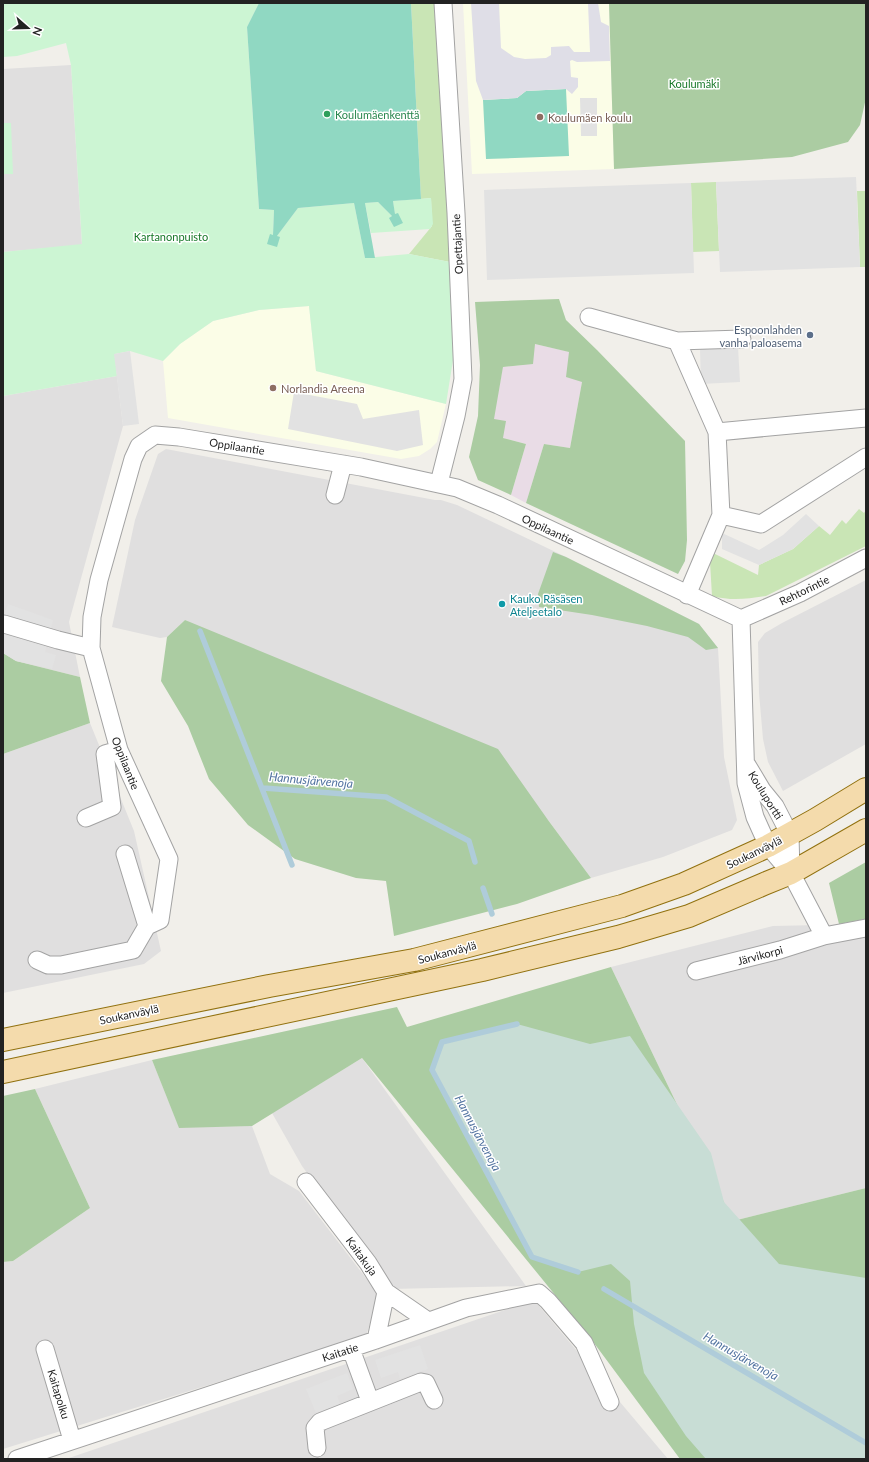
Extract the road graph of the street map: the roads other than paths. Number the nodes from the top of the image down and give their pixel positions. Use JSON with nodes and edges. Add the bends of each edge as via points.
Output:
{"nodes":[{"id":1,"x":443,"y":3,"type":"edge"},
{"id":2,"x":589,"y":317,"type":"dead end"},
{"id":3,"x":742,"y":339,"type":"dead end"},
{"id":4,"x":677,"y":341,"type":"junction"},
{"id":5,"x":866,"y":418,"type":"edge"},
{"id":6,"x":718,"y":432,"type":"junction"},
{"id":7,"x":866,"y":457,"type":"edge"},
{"id":8,"x":343,"y":464,"type":"junction"},
{"id":9,"x":439,"y":483,"type":"junction"},
{"id":10,"x":335,"y":495,"type":"dead end"},
{"id":11,"x":721,"y":515,"type":"junction"},
{"id":12,"x":866,"y":558,"type":"edge"},
{"id":13,"x":687,"y":595,"type":"junction"},
{"id":14,"x":741,"y":619,"type":"junction"},
{"id":15,"x":4,"y":624,"type":"dead end"},
{"id":16,"x":91,"y":648,"type":"junction"},
{"id":17,"x":119,"y":750,"type":"junction"},
{"id":18,"x":747,"y":765,"type":"junction"},
{"id":19,"x":866,"y":789,"type":"edge"},
{"id":20,"x":86,"y":818,"type":"dead end"},
{"id":21,"x":866,"y":830,"type":"edge"},
{"id":22,"x":790,"y":835,"type":"junction"},
{"id":23,"x":768,"y":846,"type":"junction"},
{"id":24,"x":125,"y":854,"type":"dead end"},
{"id":25,"x":791,"y":873,"type":"junction"},
{"id":26,"x":148,"y":926,"type":"junction"},
{"id":27,"x":866,"y":928,"type":"edge"},
{"id":28,"x":824,"y":936,"type":"junction"},
{"id":29,"x":36,"y":960,"type":"dead end"},
{"id":30,"x":696,"y":971,"type":"dead end"},
{"id":31,"x":3,"y":1040,"type":"edge"},
{"id":32,"x":3,"y":1072,"type":"edge"},
{"id":33,"x":306,"y":1182,"type":"dead end"},
{"id":34,"x":386,"y":1292,"type":"junction"},
{"id":35,"x":428,"y":1321,"type":"junction"},
{"id":36,"x":376,"y":1340,"type":"junction"},
{"id":37,"x":45,"y":1349,"type":"dead end"},
{"id":38,"x":352,"y":1349,"type":"junction"},
{"id":39,"x":434,"y":1400,"type":"dead end"},
{"id":40,"x":370,"y":1401,"type":"junction"},
{"id":41,"x":610,"y":1402,"type":"dead end"},
{"id":42,"x":72,"y":1440,"type":"junction"},
{"id":43,"x":317,"y":1448,"type":"dead end"},
{"id":44,"x":17,"y":1459,"type":"edge"}],
"edges":[{"from":1,"to":9,"type":"street","name":"Opettajantie","via":[[456,213],[462,379],[456,416]]},
{"from":2,"to":4,"type":"street"},
{"from":3,"to":4,"type":"street"},
{"from":4,"to":6,"type":"street"},
{"from":5,"to":6,"type":"street"},
{"from":6,"to":11,"type":"street"},
{"from":7,"to":11,"type":"street","via":[[761,524]]},
{"from":8,"to":9,"type":"street","name":"Oppilaantie"},
{"from":8,"to":10,"type":"street"},
{"from":8,"to":16,"type":"street","name":"Oppilaantie","via":[[179,437],[155,435],[139,446],[133,459],[99,580],[92,617]]},
{"from":9,"to":13,"type":"street","name":"Oppilaantie","via":[[486,500]]},
{"from":11,"to":13,"type":"street"},
{"from":12,"to":14,"type":"street","name":"Rehtorintie","via":[[800,593]]},
{"from":13,"to":14,"type":"street","name":"Oppilaantie"},
{"from":14,"to":18,"type":"street","name":"Kouluportti"},
{"from":15,"to":16,"type":"street"},
{"from":16,"to":17,"type":"street","name":"Oppilaantie"},
{"from":17,"to":20,"type":"street","via":[[105,754],[112,807]]},
{"from":17,"to":26,"type":"street","name":"Oppilaantie","via":[[169,859],[160,920]]},
{"from":18,"to":22,"type":"street","name":"Kouluportti","via":[[775,806]]},
{"from":18,"to":23,"type":"street","name":"Kouluportti","via":[[746,783],[755,817]]},
{"from":19,"to":22,"type":"main road","name":"Soukanväylä"},
{"from":21,"to":25,"type":"main road"},
{"from":22,"to":23,"type":"main road","name":"Soukanväylä"},
{"from":22,"to":25,"type":"street","name":"Kouluportti"},
{"from":23,"to":25,"type":"street","name":"Kouluportti"},
{"from":23,"to":31,"type":"main road","name":"Soukanväylä","via":[[690,881],[622,906],[414,960],[268,986]]},
{"from":24,"to":26,"type":"street"},
{"from":25,"to":28,"type":"street"},
{"from":25,"to":32,"type":"main road","via":[[689,916],[618,937],[482,970]]},
{"from":26,"to":29,"type":"street","via":[[133,950],[61,965],[48,965]]},
{"from":27,"to":28,"type":"street","name":"Järvikorpi"},
{"from":28,"to":30,"type":"street","name":"Järvikorpi"},
{"from":33,"to":34,"type":"street","name":"Kaitakuja","via":[[368,1263]]},
{"from":34,"to":35,"type":"street"},
{"from":34,"to":36,"type":"street"},
{"from":35,"to":36,"type":"street","name":"Kaitatie"},
{"from":35,"to":41,"type":"street","name":"Kaitatie","via":[[466,1308],[539,1293],[584,1343]]},
{"from":36,"to":38,"type":"street","name":"Kaitatie"},
{"from":37,"to":42,"type":"street","name":"Kaitapolku"},
{"from":38,"to":40,"type":"street"},
{"from":38,"to":42,"type":"street","name":"Kaitatie"},
{"from":39,"to":40,"type":"street","via":[[424,1382]]},
{"from":40,"to":43,"type":"street","via":[[320,1422],[315,1428]]},
{"from":42,"to":44,"type":"street","name":"Kaitatie"}]}
